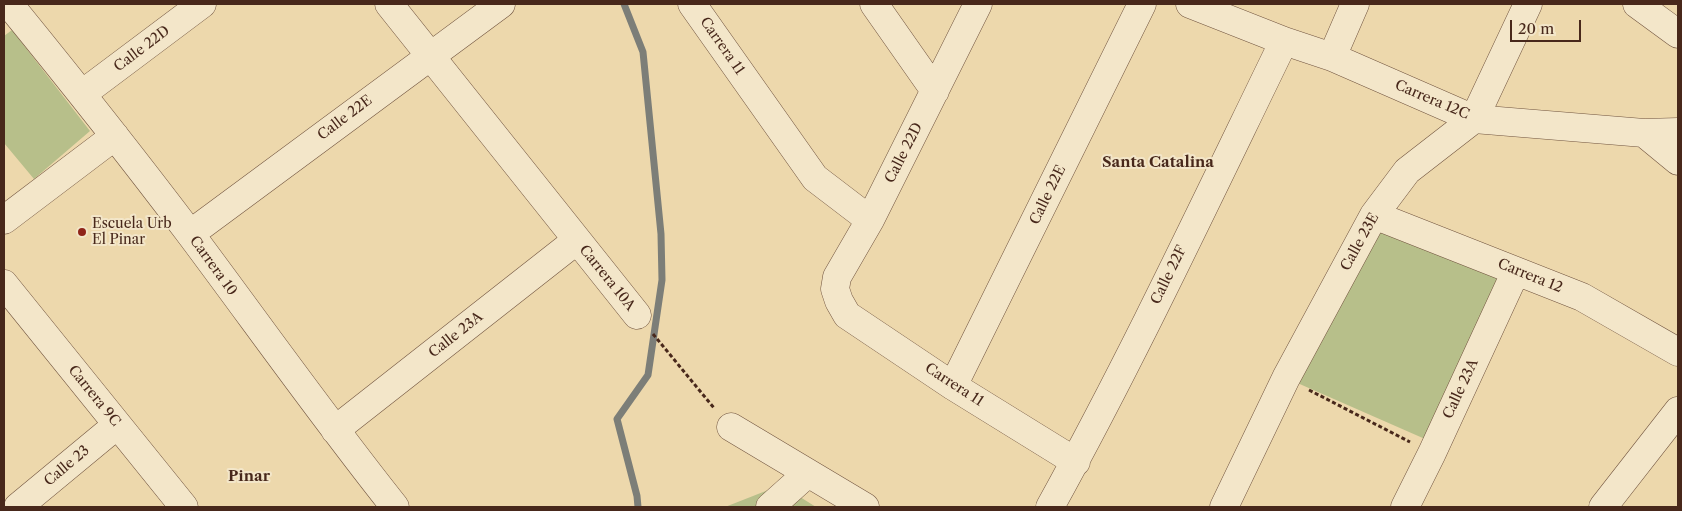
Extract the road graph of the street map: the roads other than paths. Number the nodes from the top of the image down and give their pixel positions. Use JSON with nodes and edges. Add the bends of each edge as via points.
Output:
{"nodes":[{"id":1,"x":9,"y":4,"type":"edge"},
{"id":2,"x":202,"y":4,"type":"edge"},
{"id":3,"x":389,"y":4,"type":"edge"},
{"id":4,"x":501,"y":4,"type":"edge"},
{"id":5,"x":692,"y":4,"type":"edge"},
{"id":6,"x":874,"y":4,"type":"edge"},
{"id":7,"x":978,"y":4,"type":"edge"},
{"id":8,"x":1142,"y":4,"type":"edge"},
{"id":9,"x":1355,"y":4,"type":"edge"},
{"id":10,"x":1528,"y":4,"type":"edge"},
{"id":11,"x":1637,"y":4,"type":"edge"},
{"id":12,"x":1196,"y":5,"type":"edge"},
{"id":13,"x":1678,"y":34,"type":"edge"},
{"id":14,"x":1284,"y":40,"type":"junction"},
{"id":15,"x":430,"y":55,"type":"junction"},
{"id":16,"x":1332,"y":57,"type":"junction"},
{"id":17,"x":935,"y":90,"type":"junction"},
{"id":18,"x":82,"y":94,"type":"junction"},
{"id":19,"x":1474,"y":119,"type":"junction"},
{"id":20,"x":1678,"y":132,"type":"edge"},
{"id":21,"x":1644,"y":133,"type":"junction"},
{"id":22,"x":115,"y":136,"type":"junction"},
{"id":23,"x":1678,"y":161,"type":"edge"},
{"id":24,"x":1374,"y":215,"type":"junction"},
{"id":25,"x":4,"y":220,"type":"edge"},
{"id":26,"x":870,"y":220,"type":"junction"},
{"id":27,"x":190,"y":234,"type":"junction"},
{"id":28,"x":577,"y":240,"type":"junction"},
{"id":29,"x":1516,"y":271,"type":"junction"},
{"id":30,"x":4,"y":284,"type":"edge"},
{"id":31,"x":839,"y":302,"type":"joint"},
{"id":32,"x":638,"y":316,"type":"road end"},
{"id":33,"x":1678,"y":352,"type":"edge"},
{"id":34,"x":953,"y":386,"type":"junction"},
{"id":35,"x":1678,"y":411,"type":"edge"},
{"id":36,"x":117,"y":425,"type":"junction"},
{"id":37,"x":731,"y":428,"type":"road end"},
{"id":38,"x":335,"y":430,"type":"junction"},
{"id":39,"x":1076,"y":462,"type":"junction"},
{"id":40,"x":808,"y":473,"type":"junction"},
{"id":41,"x":18,"y":507,"type":"edge"},
{"id":42,"x":184,"y":507,"type":"edge"},
{"id":43,"x":393,"y":507,"type":"edge"},
{"id":44,"x":770,"y":507,"type":"edge"},
{"id":45,"x":865,"y":507,"type":"edge"},
{"id":46,"x":1050,"y":507,"type":"edge"},
{"id":47,"x":1224,"y":507,"type":"edge"},
{"id":48,"x":1405,"y":507,"type":"edge"},
{"id":49,"x":1603,"y":507,"type":"edge"}],
"edges":[{"from":1,"to":18,"type":"street","name":"Carrera 10"},
{"from":2,"to":18,"type":"street","name":"Calle 22D"},
{"from":3,"to":15,"type":"street","name":"Carrera 10A"},
{"from":4,"to":15,"type":"street","name":"Calle 22E"},
{"from":5,"to":26,"type":"street","name":"Carrera 11","via":[[815,178]]},
{"from":6,"to":17,"type":"street"},
{"from":7,"to":17,"type":"street","name":"Calle 22D"},
{"from":8,"to":34,"type":"street","name":"Calle 22E"},
{"from":9,"to":16,"type":"street"},
{"from":10,"to":19,"type":"street","name":"Calle 23E"},
{"from":11,"to":13,"type":"street"},
{"from":12,"to":14,"type":"street","name":"Carrera 12C"},
{"from":14,"to":16,"type":"street","name":"Carrera 12C"},
{"from":14,"to":39,"type":"street","name":"Calle 22F"},
{"from":15,"to":27,"type":"street","name":"Calle 22E"},
{"from":15,"to":28,"type":"street","name":"Carrera 10A"},
{"from":16,"to":19,"type":"street","name":"Carrera 12C"},
{"from":17,"to":26,"type":"street","name":"Calle 22D"},
{"from":18,"to":22,"type":"street","name":"Carrera 10"},
{"from":19,"to":21,"type":"street","name":"Carrera 12C"},
{"from":19,"to":24,"type":"street","name":"Calle 23E","via":[[1408,171]]},
{"from":20,"to":21,"type":"street","name":"Carrera 12C"},
{"from":21,"to":23,"type":"street"},
{"from":22,"to":25,"type":"street"},
{"from":22,"to":27,"type":"street","name":"Carrera 10"},
{"from":24,"to":29,"type":"street","name":"Carrera 12"},
{"from":24,"to":47,"type":"street","name":"Calle 23E","via":[[1286,378]]},
{"from":26,"to":31,"type":"street","name":"Calle 22D","via":[[837,277],[835,289]]},
{"from":27,"to":38,"type":"street","name":"Carrera 10"},
{"from":28,"to":32,"type":"street","name":"Carrera 10A"},
{"from":28,"to":38,"type":"street","name":"Calle 23A"},
{"from":29,"to":33,"type":"street","name":"Carrera 12","via":[[1582,297]]},
{"from":29,"to":48,"type":"street","name":"Calle 23A"},
{"from":30,"to":36,"type":"street","name":"Carrera 9C"},
{"from":31,"to":34,"type":"street","name":"Carrera 11","via":[[847,315]]},
{"from":34,"to":39,"type":"street","name":"Carrera 11"},
{"from":35,"to":49,"type":"street"},
{"from":36,"to":41,"type":"street","name":"Calle 23"},
{"from":36,"to":42,"type":"street","name":"Carrera 9C"},
{"from":37,"to":40,"type":"street"},
{"from":38,"to":43,"type":"street","name":"Carrera 10"},
{"from":39,"to":46,"type":"street","name":"Calle 22F"},
{"from":40,"to":44,"type":"street"},
{"from":40,"to":45,"type":"street"}]}
